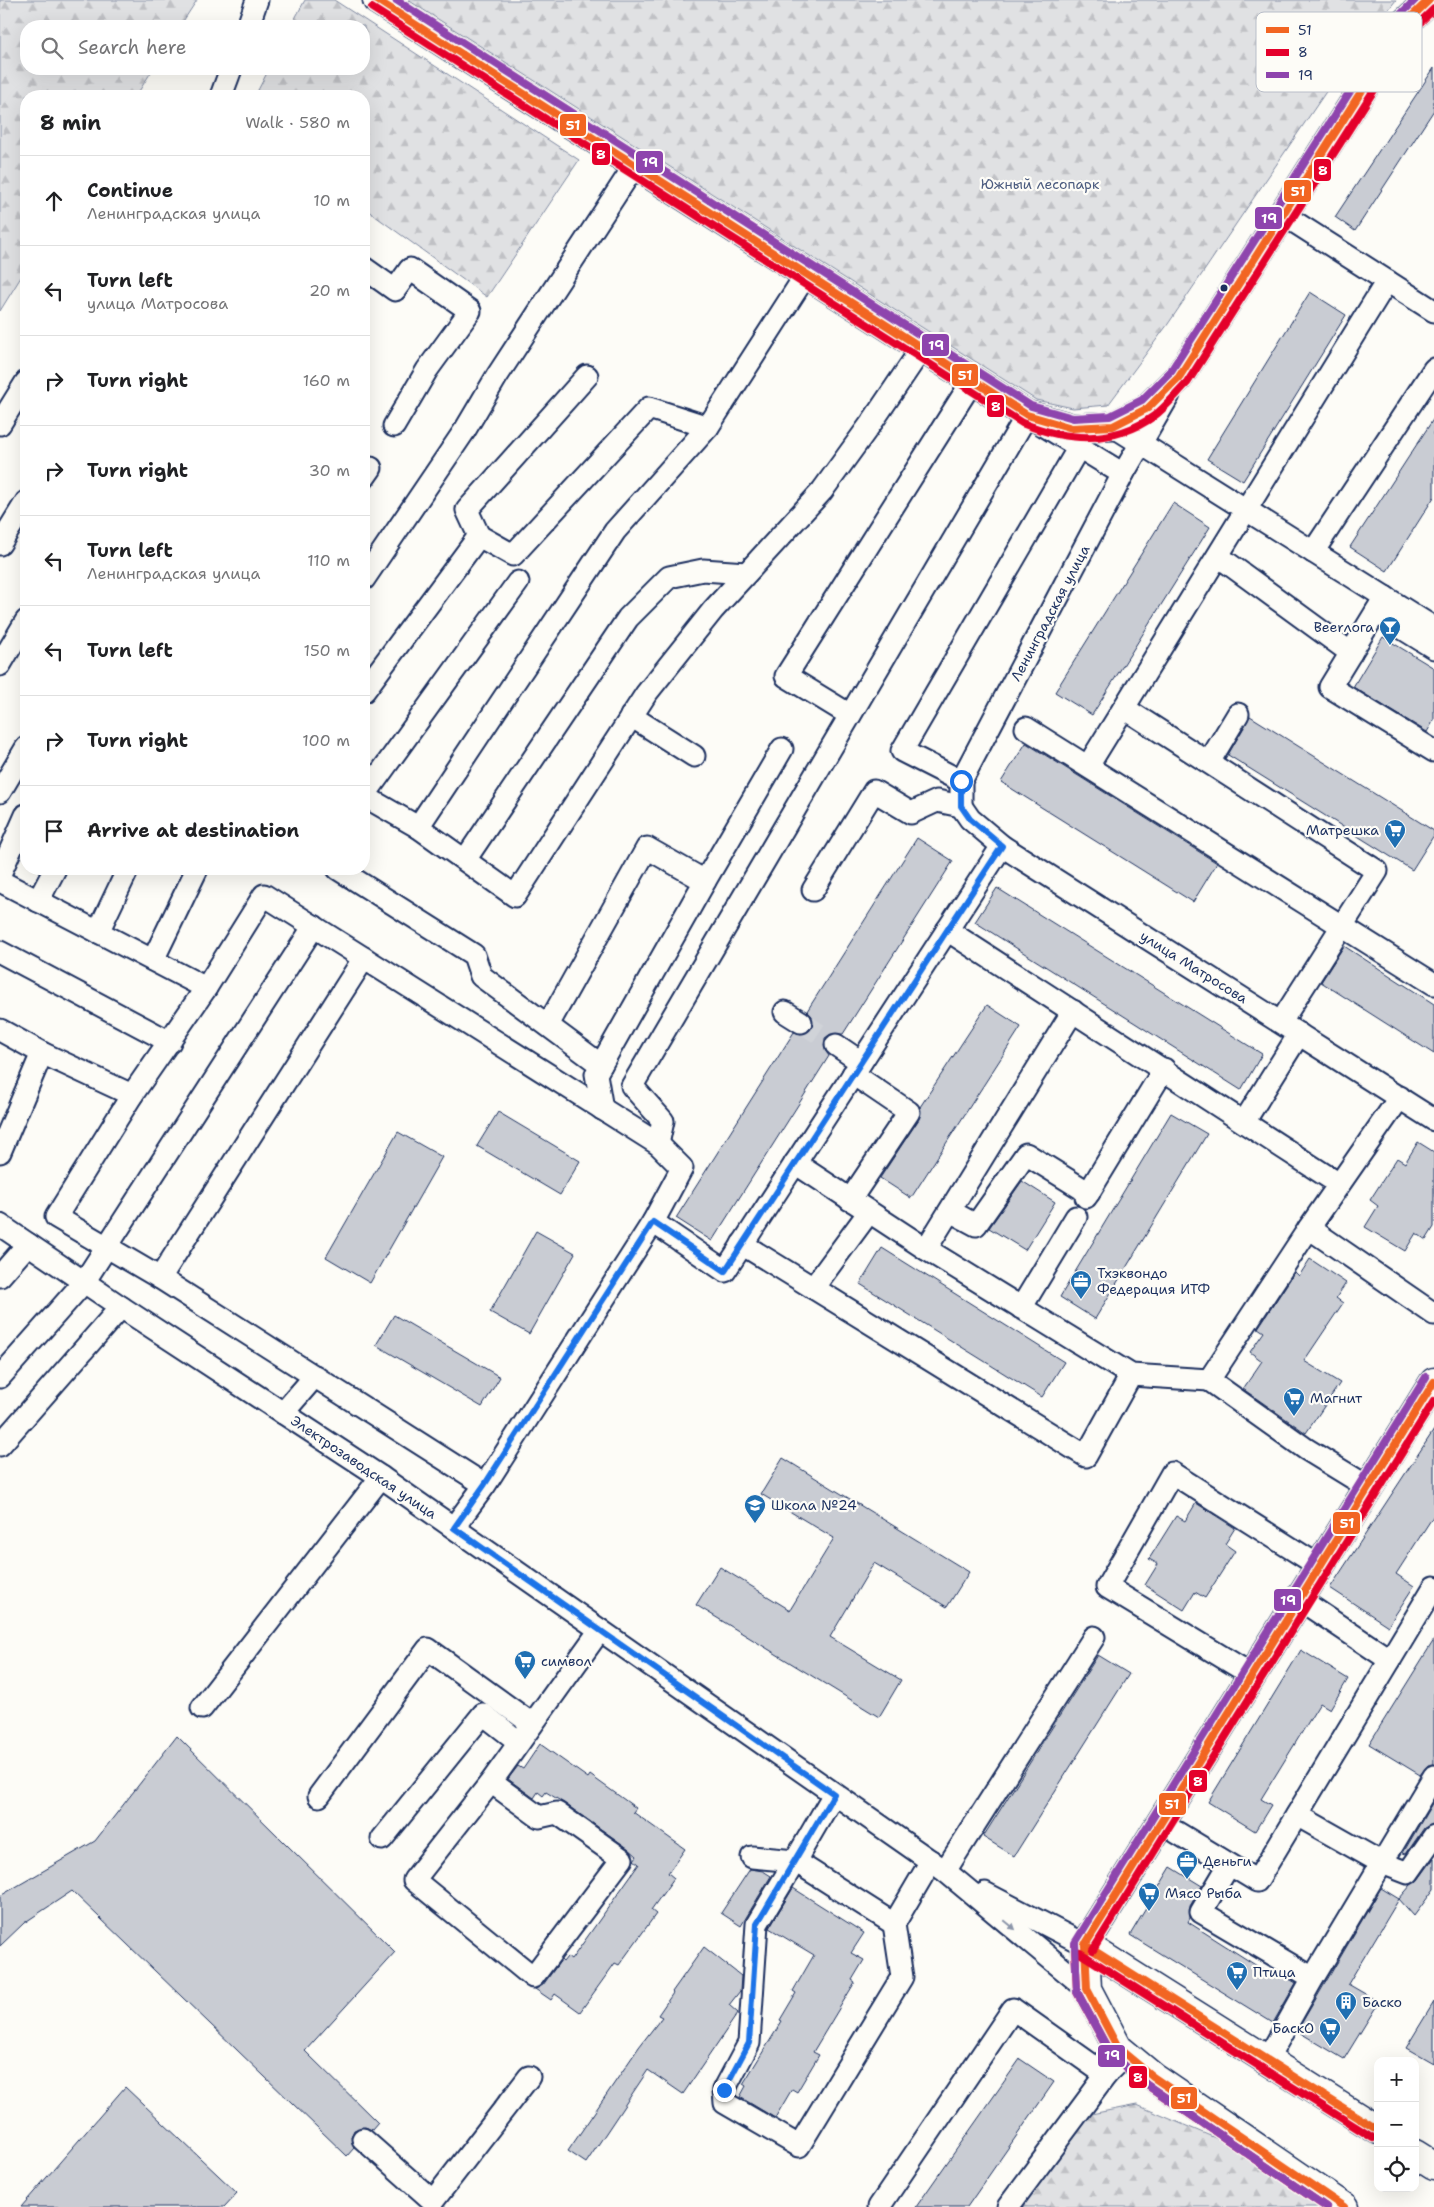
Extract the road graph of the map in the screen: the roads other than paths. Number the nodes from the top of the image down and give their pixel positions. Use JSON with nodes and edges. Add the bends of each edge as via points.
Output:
{"nodes":[{"id":1,"x":258,"y":0,"type":"edge"},
{"id":2,"x":377,"y":0,"type":"edge"},
{"id":3,"x":1429,"y":0,"type":"edge"},
{"id":4,"x":1416,"y":12,"type":"edge"},
{"id":5,"x":250,"y":20,"type":"edge"},
{"id":6,"x":230,"y":75,"type":"edge"},
{"id":7,"x":223,"y":90,"type":"edge"},
{"id":8,"x":1361,"y":92,"type":"edge"},
{"id":9,"x":636,"y":165,"type":"junction"},
{"id":10,"x":1282,"y":214,"type":"junction"},
{"id":11,"x":370,"y":272,"type":"edge"},
{"id":12,"x":807,"y":272,"type":"junction"},
{"id":13,"x":1387,"y":281,"type":"junction"},
{"id":14,"x":1434,"y":311,"type":"edge"},
{"id":15,"x":922,"y":348,"type":"junction"},
{"id":16,"x":1434,"y":369,"type":"edge"},
{"id":17,"x":587,"y":376,"type":"dead end"},
{"id":18,"x":1179,"y":377,"type":"junction"},
{"id":19,"x":973,"y":380,"type":"junction"},
{"id":20,"x":20,"y":392,"type":"edge"},
{"id":21,"x":1027,"y":414,"type":"junction"},
{"id":22,"x":0,"y":424,"type":"edge"},
{"id":23,"x":394,"y":426,"type":"dead end"},
{"id":24,"x":1113,"y":426,"type":"junction"},
{"id":25,"x":708,"y":427,"type":"junction"},
{"id":26,"x":1140,"y":444,"type":"junction"},
{"id":27,"x":1078,"y":446,"type":"junction"},
{"id":28,"x":1123,"y":474,"type":"junction"},
{"id":29,"x":1246,"y":509,"type":"junction"},
{"id":30,"x":20,"y":512,"type":"edge"},
{"id":31,"x":479,"y":536,"type":"junction"},
{"id":32,"x":0,"y":544,"type":"edge"},
{"id":33,"x":1313,"y":552,"type":"junction"},
{"id":34,"x":1218,"y":556,"type":"junction"},
{"id":35,"x":370,"y":570,"type":"edge"},
{"id":36,"x":746,"y":573,"type":"junction"},
{"id":37,"x":518,"y":582,"type":"dead end"},
{"id":38,"x":1381,"y":605,"type":"junction"},
{"id":39,"x":1434,"y":628,"type":"edge"},
{"id":40,"x":20,"y":631,"type":"edge"},
{"id":41,"x":1434,"y":648,"type":"edge"},
{"id":42,"x":1351,"y":653,"type":"junction"},
{"id":43,"x":0,"y":665,"type":"edge"},
{"id":44,"x":370,"y":683,"type":"edge"},
{"id":45,"x":1124,"y":708,"type":"junction"},
{"id":46,"x":1238,"y":714,"type":"dead end"},
{"id":47,"x":850,"y":715,"type":"junction"},
{"id":48,"x":631,"y":716,"type":"junction"},
{"id":49,"x":1026,"y":728,"type":"dead end"},
{"id":50,"x":782,"y":749,"type":"dead end"},
{"id":51,"x":1434,"y":751,"type":"edge"},
{"id":52,"x":694,"y":756,"type":"dead end"},
{"id":53,"x":20,"y":758,"type":"edge"},
{"id":54,"x":1209,"y":762,"type":"junction"},
{"id":55,"x":1088,"y":766,"type":"junction"},
{"id":56,"x":961,"y":781,"type":"junction"},
{"id":57,"x":370,"y":788,"type":"edge"},
{"id":58,"x":0,"y":792,"type":"edge"},
{"id":59,"x":370,"y":799,"type":"edge"},
{"id":60,"x":961,"y":806,"type":"junction"},
{"id":61,"x":418,"y":827,"type":"junction"},
{"id":62,"x":20,"y":829,"type":"edge"},
{"id":63,"x":1002,"y":846,"type":"junction"},
{"id":64,"x":465,"y":860,"type":"junction"},
{"id":65,"x":0,"y":874,"type":"edge"},
{"id":66,"x":51,"y":875,"type":"edge"},
{"id":67,"x":125,"y":875,"type":"edge"},
{"id":68,"x":195,"y":875,"type":"edge"},
{"id":69,"x":347,"y":875,"type":"edge"},
{"id":70,"x":706,"y":881,"type":"junction"},
{"id":71,"x":0,"y":882,"type":"edge"},
{"id":72,"x":813,"y":890,"type":"dead end"},
{"id":73,"x":38,"y":901,"type":"junction"},
{"id":74,"x":1342,"y":925,"type":"junction"},
{"id":75,"x":314,"y":926,"type":"junction"},
{"id":76,"x":947,"y":930,"type":"junction"},
{"id":77,"x":98,"y":932,"type":"junction"},
{"id":78,"x":0,"y":952,"type":"edge"},
{"id":79,"x":364,"y":958,"type":"junction"},
{"id":80,"x":152,"y":960,"type":"junction"},
{"id":81,"x":1434,"y":984,"type":"edge"},
{"id":82,"x":206,"y":988,"type":"junction"},
{"id":83,"x":1073,"y":1011,"type":"junction"},
{"id":84,"x":1281,"y":1022,"type":"junction"},
{"id":85,"x":548,"y":1025,"type":"junction"},
{"id":86,"x":0,"y":1030,"type":"edge"},
{"id":87,"x":1299,"y":1034,"type":"junction"},
{"id":88,"x":170,"y":1042,"type":"junction"},
{"id":89,"x":836,"y":1045,"type":"tunnel mouth"},
{"id":90,"x":42,"y":1053,"type":"junction"},
{"id":91,"x":601,"y":1065,"type":"junction"},
{"id":92,"x":857,"y":1068,"type":"junction"},
{"id":93,"x":1164,"y":1069,"type":"junction"},
{"id":94,"x":132,"y":1095,"type":"junction"},
{"id":95,"x":1400,"y":1097,"type":"junction"},
{"id":96,"x":602,"y":1110,"type":"junction"},
{"id":97,"x":1434,"y":1120,"type":"edge"},
{"id":98,"x":1244,"y":1122,"type":"junction"},
{"id":99,"x":658,"y":1144,"type":"junction"},
{"id":100,"x":0,"y":1152,"type":"edge"},
{"id":101,"x":795,"y":1163,"type":"junction"},
{"id":102,"x":1339,"y":1184,"type":"junction"},
{"id":103,"x":850,"y":1200,"type":"junction"},
{"id":104,"x":950,"y":1211,"type":"junction"},
{"id":105,"x":869,"y":1212,"type":"junction"},
{"id":106,"x":1076,"y":1217,"type":"dead end"},
{"id":107,"x":653,"y":1222,"type":"junction"},
{"id":108,"x":0,"y":1225,"type":"edge"},
{"id":109,"x":1309,"y":1228,"type":"junction"},
{"id":110,"x":28,"y":1244,"type":"junction"},
{"id":111,"x":742,"y":1244,"type":"junction"},
{"id":112,"x":108,"y":1246,"type":"junction"},
{"id":113,"x":926,"y":1249,"type":"junction"},
{"id":114,"x":2,"y":1270,"type":"edge"},
{"id":115,"x":160,"y":1278,"type":"junction"},
{"id":116,"x":84,"y":1282,"type":"junction"},
{"id":117,"x":813,"y":1288,"type":"junction"},
{"id":118,"x":121,"y":1308,"type":"junction"},
{"id":119,"x":1021,"y":1308,"type":"junction"},
{"id":120,"x":1434,"y":1314,"type":"edge"},
{"id":121,"x":1131,"y":1374,"type":"junction"},
{"id":122,"x":315,"y":1376,"type":"junction"},
{"id":123,"x":0,"y":1377,"type":"edge"},
{"id":124,"x":1209,"y":1380,"type":"junction"},
{"id":125,"x":1434,"y":1383,"type":"edge"},
{"id":126,"x":283,"y":1413,"type":"junction"},
{"id":127,"x":0,"y":1445,"type":"edge"},
{"id":128,"x":381,"y":1477,"type":"junction"},
{"id":129,"x":485,"y":1484,"type":"junction"},
{"id":130,"x":1368,"y":1487,"type":"junction"},
{"id":131,"x":454,"y":1528,"type":"junction"},
{"id":132,"x":1319,"y":1566,"type":"junction"},
{"id":133,"x":1434,"y":1587,"type":"edge"},
{"id":134,"x":1299,"y":1598,"type":"junction"},
{"id":135,"x":600,"y":1630,"type":"junction"},
{"id":136,"x":1094,"y":1637,"type":"dead end"},
{"id":137,"x":1390,"y":1660,"type":"junction"},
{"id":138,"x":1252,"y":1675,"type":"junction"},
{"id":139,"x":202,"y":1708,"type":"dead end"},
{"id":140,"x":532,"y":1724,"type":"junction"},
{"id":141,"x":519,"y":1742,"type":"junction"},
{"id":142,"x":1434,"y":1776,"type":"edge"},
{"id":143,"x":491,"y":1782,"type":"junction"},
{"id":144,"x":834,"y":1794,"type":"junction"},
{"id":145,"x":319,"y":1796,"type":"dead end"},
{"id":146,"x":1297,"y":1814,"type":"junction"},
{"id":147,"x":1176,"y":1832,"type":"dead end"},
{"id":148,"x":1434,"y":1836,"type":"edge"},
{"id":149,"x":382,"y":1839,"type":"dead end"},
{"id":150,"x":752,"y":1857,"type":"dead end"},
{"id":151,"x":795,"y":1860,"type":"junction"},
{"id":152,"x":1382,"y":1863,"type":"junction"},
{"id":153,"x":1230,"y":1865,"type":"junction"},
{"id":154,"x":938,"y":1866,"type":"junction"},
{"id":155,"x":894,"y":1924,"type":"junction"},
{"id":156,"x":1085,"y":1945,"type":"junction"},
{"id":157,"x":1313,"y":1978,"type":"junction"},
{"id":158,"x":1087,"y":1988,"type":"junction"},
{"id":159,"x":1118,"y":2048,"type":"junction"},
{"id":160,"x":1267,"y":2060,"type":"junction"},
{"id":161,"x":1106,"y":2075,"type":"junction"},
{"id":162,"x":529,"y":2077,"type":"dead end"},
{"id":163,"x":1374,"y":2127,"type":"edge"},
{"id":164,"x":363,"y":2139,"type":"dead end"},
{"id":165,"x":1419,"y":2157,"type":"edge"},
{"id":166,"x":1434,"y":2166,"type":"edge"},
{"id":167,"x":435,"y":2205,"type":"edge"},
{"id":168,"x":879,"y":2207,"type":"edge"},
{"id":169,"x":1008,"y":2207,"type":"edge"},
{"id":170,"x":1344,"y":2207,"type":"edge"}],
"edges":[{"from":1,"to":5,"type":"street"},
{"from":2,"to":9,"type":"main road"},
{"from":3,"to":4,"type":"main road","name":"Ленинградская улица"},
{"from":6,"to":7,"type":"street"},
{"from":8,"to":10,"type":"main road","name":"Ленинградская улица"},
{"from":9,"to":12,"type":"main road"},
{"from":9,"to":35,"type":"street"},
{"from":10,"to":13,"type":"street"},
{"from":10,"to":18,"type":"main road","name":"Ленинградская улица"},
{"from":11,"to":23,"type":"street","via":[[395,290],[410,269],[470,311],[427,370]]},
{"from":12,"to":15,"type":"main road"},
{"from":12,"to":25,"type":"street"},
{"from":13,"to":14,"type":"street"},
{"from":13,"to":29,"type":"street"},
{"from":15,"to":19,"type":"main road"},
{"from":15,"to":36,"type":"street","via":[[822,491]]},
{"from":16,"to":33,"type":"street"},
{"from":17,"to":31,"type":"street","via":[[466,510]]},
{"from":18,"to":24,"type":"main road","name":"Ленинградская улица","via":[[1148,408]]},
{"from":18,"to":26,"type":"street","name":"Ленинградская улица"},
{"from":19,"to":21,"type":"main road"},
{"from":19,"to":47,"type":"street","via":[[786,676]]},
{"from":20,"to":22,"type":"street"},
{"from":21,"to":24,"type":"main road","via":[[1072,428]]},
{"from":21,"to":27,"type":"street"},
{"from":21,"to":47,"type":"street"},
{"from":24,"to":26,"type":"street"},
{"from":25,"to":31,"type":"street","via":[[649,408],[513,555]]},
{"from":25,"to":61,"type":"street","via":[[615,531]]},
{"from":26,"to":28,"type":"street","name":"Ленинградская улица"},
{"from":26,"to":29,"type":"street"},
{"from":27,"to":28,"type":"street"},
{"from":27,"to":56,"type":"street","via":[[902,751]]},
{"from":28,"to":56,"type":"street","name":"Ленинградская улица"},
{"from":29,"to":33,"type":"street"},
{"from":29,"to":34,"type":"street"},
{"from":30,"to":32,"type":"street"},
{"from":31,"to":44,"type":"street"},
{"from":33,"to":38,"type":"street"},
{"from":34,"to":42,"type":"street"},
{"from":34,"to":45,"type":"street"},
{"from":36,"to":48,"type":"street","via":[[713,610]]},
{"from":36,"to":64,"type":"street","via":[[702,570],[669,577],[628,618]]},
{"from":37,"to":57,"type":"street"},
{"from":38,"to":39,"type":"street"},
{"from":38,"to":41,"type":"street"},
{"from":38,"to":42,"type":"street"},
{"from":40,"to":43,"type":"street"},
{"from":42,"to":51,"type":"street","via":[[1330,687]]},
{"from":45,"to":54,"type":"street"},
{"from":45,"to":55,"type":"street"},
{"from":46,"to":54,"type":"street"},
{"from":47,"to":99,"type":"street","via":[[632,1086],[663,1121]]},
{"from":48,"to":52,"type":"street"},
{"from":48,"to":64,"type":"street","via":[[515,896]]},
{"from":49,"to":55,"type":"street"},
{"from":50,"to":70,"type":"street"},
{"from":53,"to":58,"type":"street"},
{"from":54,"to":74,"type":"street","via":[[1377,871]]},
{"from":55,"to":74,"type":"street"},
{"from":56,"to":60,"type":"street","name":"Ленинградская улица"},
{"from":59,"to":61,"type":"street"},
{"from":60,"to":63,"type":"street","name":"улица Матросова","via":[[970,819]]},
{"from":60,"to":72,"type":"street","via":[[937,801],[911,813],[874,791]]},
{"from":61,"to":64,"type":"street"},
{"from":62,"to":65,"type":"street"},
{"from":63,"to":76,"type":"street"},
{"from":63,"to":84,"type":"street","name":"улица Матросова"},
{"from":66,"to":73,"type":"street"},
{"from":67,"to":77,"type":"street"},
{"from":68,"to":80,"type":"street"},
{"from":69,"to":85,"type":"street","via":[[474,955],[481,976]]},
{"from":70,"to":85,"type":"street","via":[[647,848]]},
{"from":70,"to":91,"type":"street"},
{"from":71,"to":73,"type":"street"},
{"from":73,"to":77,"type":"street"},
{"from":74,"to":81,"type":"street"},
{"from":74,"to":84,"type":"street"},
{"from":75,"to":79,"type":"street"},
{"from":75,"to":82,"type":"street","via":[[264,895]]},
{"from":75,"to":112,"type":"street"},
{"from":76,"to":83,"type":"street"},
{"from":76,"to":92,"type":"street"},
{"from":77,"to":80,"type":"street"},
{"from":78,"to":88,"type":"street"},
{"from":79,"to":96,"type":"street"},
{"from":79,"to":115,"type":"street"},
{"from":80,"to":82,"type":"street"},
{"from":82,"to":88,"type":"street"},
{"from":83,"to":93,"type":"street"},
{"from":83,"to":104,"type":"street"},
{"from":84,"to":87,"type":"street","name":"улица Матросова"},
{"from":85,"to":91,"type":"street"},
{"from":86,"to":90,"type":"street"},
{"from":87,"to":95,"type":"street","name":"улица Матросова"},
{"from":87,"to":98,"type":"street"},
{"from":88,"to":94,"type":"street"},
{"from":89,"to":92,"type":"street"},
{"from":90,"to":94,"type":"street"},
{"from":90,"to":100,"type":"street"},
{"from":91,"to":96,"type":"street","via":[[596,1074]]},
{"from":92,"to":101,"type":"street"},
{"from":92,"to":103,"type":"street","via":[[909,1112]]},
{"from":93,"to":98,"type":"street"},
{"from":93,"to":104,"type":"street","via":[[1088,1195],[1026,1154],[976,1225]]},
{"from":94,"to":112,"type":"street","via":[[56,1217]]},
{"from":95,"to":97,"type":"street","name":"улица Матросова"},
{"from":95,"to":102,"type":"street"},
{"from":96,"to":99,"type":"street"},
{"from":98,"to":102,"type":"street"},
{"from":99,"to":107,"type":"street","via":[[682,1168]]},
{"from":101,"to":103,"type":"street"},
{"from":101,"to":111,"type":"street"},
{"from":102,"to":109,"type":"street"},
{"from":103,"to":105,"type":"street"},
{"from":104,"to":113,"type":"street"},
{"from":105,"to":113,"type":"street"},
{"from":105,"to":117,"type":"street"},
{"from":106,"to":119,"type":"street"},
{"from":107,"to":111,"type":"street","via":[[725,1271]]},
{"from":107,"to":129,"type":"street"},
{"from":108,"to":110,"type":"street","name":"Электрозаводская улица"},
{"from":109,"to":120,"type":"street"},
{"from":109,"to":124,"type":"street"},
{"from":110,"to":114,"type":"street"},
{"from":110,"to":116,"type":"street","name":"Электрозаводская улица"},
{"from":111,"to":117,"type":"street"},
{"from":112,"to":115,"type":"street"},
{"from":112,"to":116,"type":"street"},
{"from":113,"to":119,"type":"street"},
{"from":115,"to":122,"type":"street"},
{"from":116,"to":118,"type":"street","name":"Электрозаводская улица"},
{"from":116,"to":123,"type":"street"},
{"from":117,"to":121,"type":"street","via":[[1086,1456]]},
{"from":118,"to":126,"type":"street","name":"Электрозаводская улица"},
{"from":118,"to":127,"type":"street"},
{"from":119,"to":121,"type":"street"},
{"from":121,"to":124,"type":"street"},
{"from":122,"to":126,"type":"street"},
{"from":122,"to":129,"type":"street"},
{"from":124,"to":130,"type":"street","via":[[1306,1449]]},
{"from":125,"to":130,"type":"main road"},
{"from":126,"to":128,"type":"street","name":"Электрозаводская улица"},
{"from":128,"to":131,"type":"street","name":"Электрозаводская улица"},
{"from":128,"to":139,"type":"street"},
{"from":129,"to":131,"type":"street"},
{"from":130,"to":132,"type":"main road"},
{"from":131,"to":135,"type":"street","name":"Электрозаводская улица"},
{"from":132,"to":134,"type":"main road"},
{"from":132,"to":138,"type":"street","via":[[1172,1473],[1107,1587]]},
{"from":133,"to":137,"type":"street"},
{"from":134,"to":137,"type":"street"},
{"from":134,"to":138,"type":"main road"},
{"from":135,"to":140,"type":"street"},
{"from":135,"to":144,"type":"street","name":"Электрозаводская улица"},
{"from":136,"to":154,"type":"street"},
{"from":137,"to":146,"type":"street"},
{"from":138,"to":156,"type":"main road"},
{"from":140,"to":141,"type":"street"},
{"from":140,"to":145,"type":"street","via":[[428,1649]]},
{"from":141,"to":143,"type":"street"},
{"from":141,"to":149,"type":"street","via":[[483,1714]]},
{"from":142,"to":152,"type":"street"},
{"from":143,"to":143,"type":"street","via":[[538,1817],[557,1814],[622,1859],[533,1977],[414,1880]]},
{"from":144,"to":151,"type":"street"},
{"from":144,"to":154,"type":"street","name":"Электрозаводская улица"},
{"from":146,"to":152,"type":"street"},
{"from":146,"to":153,"type":"street","via":[[1257,1881]]},
{"from":147,"to":153,"type":"street"},
{"from":148,"to":152,"type":"street","via":[[1408,1873]]},
{"from":150,"to":151,"type":"street"},
{"from":151,"to":155,"type":"street"},
{"from":151,"to":155,"type":"street","via":[[757,1924],[749,2043],[724,2090],[725,2102],[799,2146],[902,1977]]},
{"from":152,"to":157,"type":"street"},
{"from":153,"to":157,"type":"street","via":[[1201,1912]]},
{"from":154,"to":155,"type":"street"},
{"from":154,"to":156,"type":"street","name":"Электрозаводская улица"},
{"from":154,"to":158,"type":"street","name":"Электрозаводская улица","one_way":true},
{"from":156,"to":158,"type":"main road","name":"Электрозаводская улица"},
{"from":156,"to":160,"type":"main road","name":"Электрозаводская улица"},
{"from":157,"to":160,"type":"street"},
{"from":158,"to":159,"type":"main road","name":"Электрозаводская улица"},
{"from":159,"to":161,"type":"street","via":[[1117,2064]]},
{"from":159,"to":170,"type":"main road","name":"Электрозаводская улица","via":[[1154,2077]]},
{"from":160,"to":163,"type":"main road","name":"Электрозаводская улица"},
{"from":161,"to":168,"type":"street","via":[[1013,2010]]},
{"from":161,"to":169,"type":"street"},
{"from":162,"to":167,"type":"street"},
{"from":164,"to":167,"type":"street"},
{"from":165,"to":166,"type":"main road"}]}
